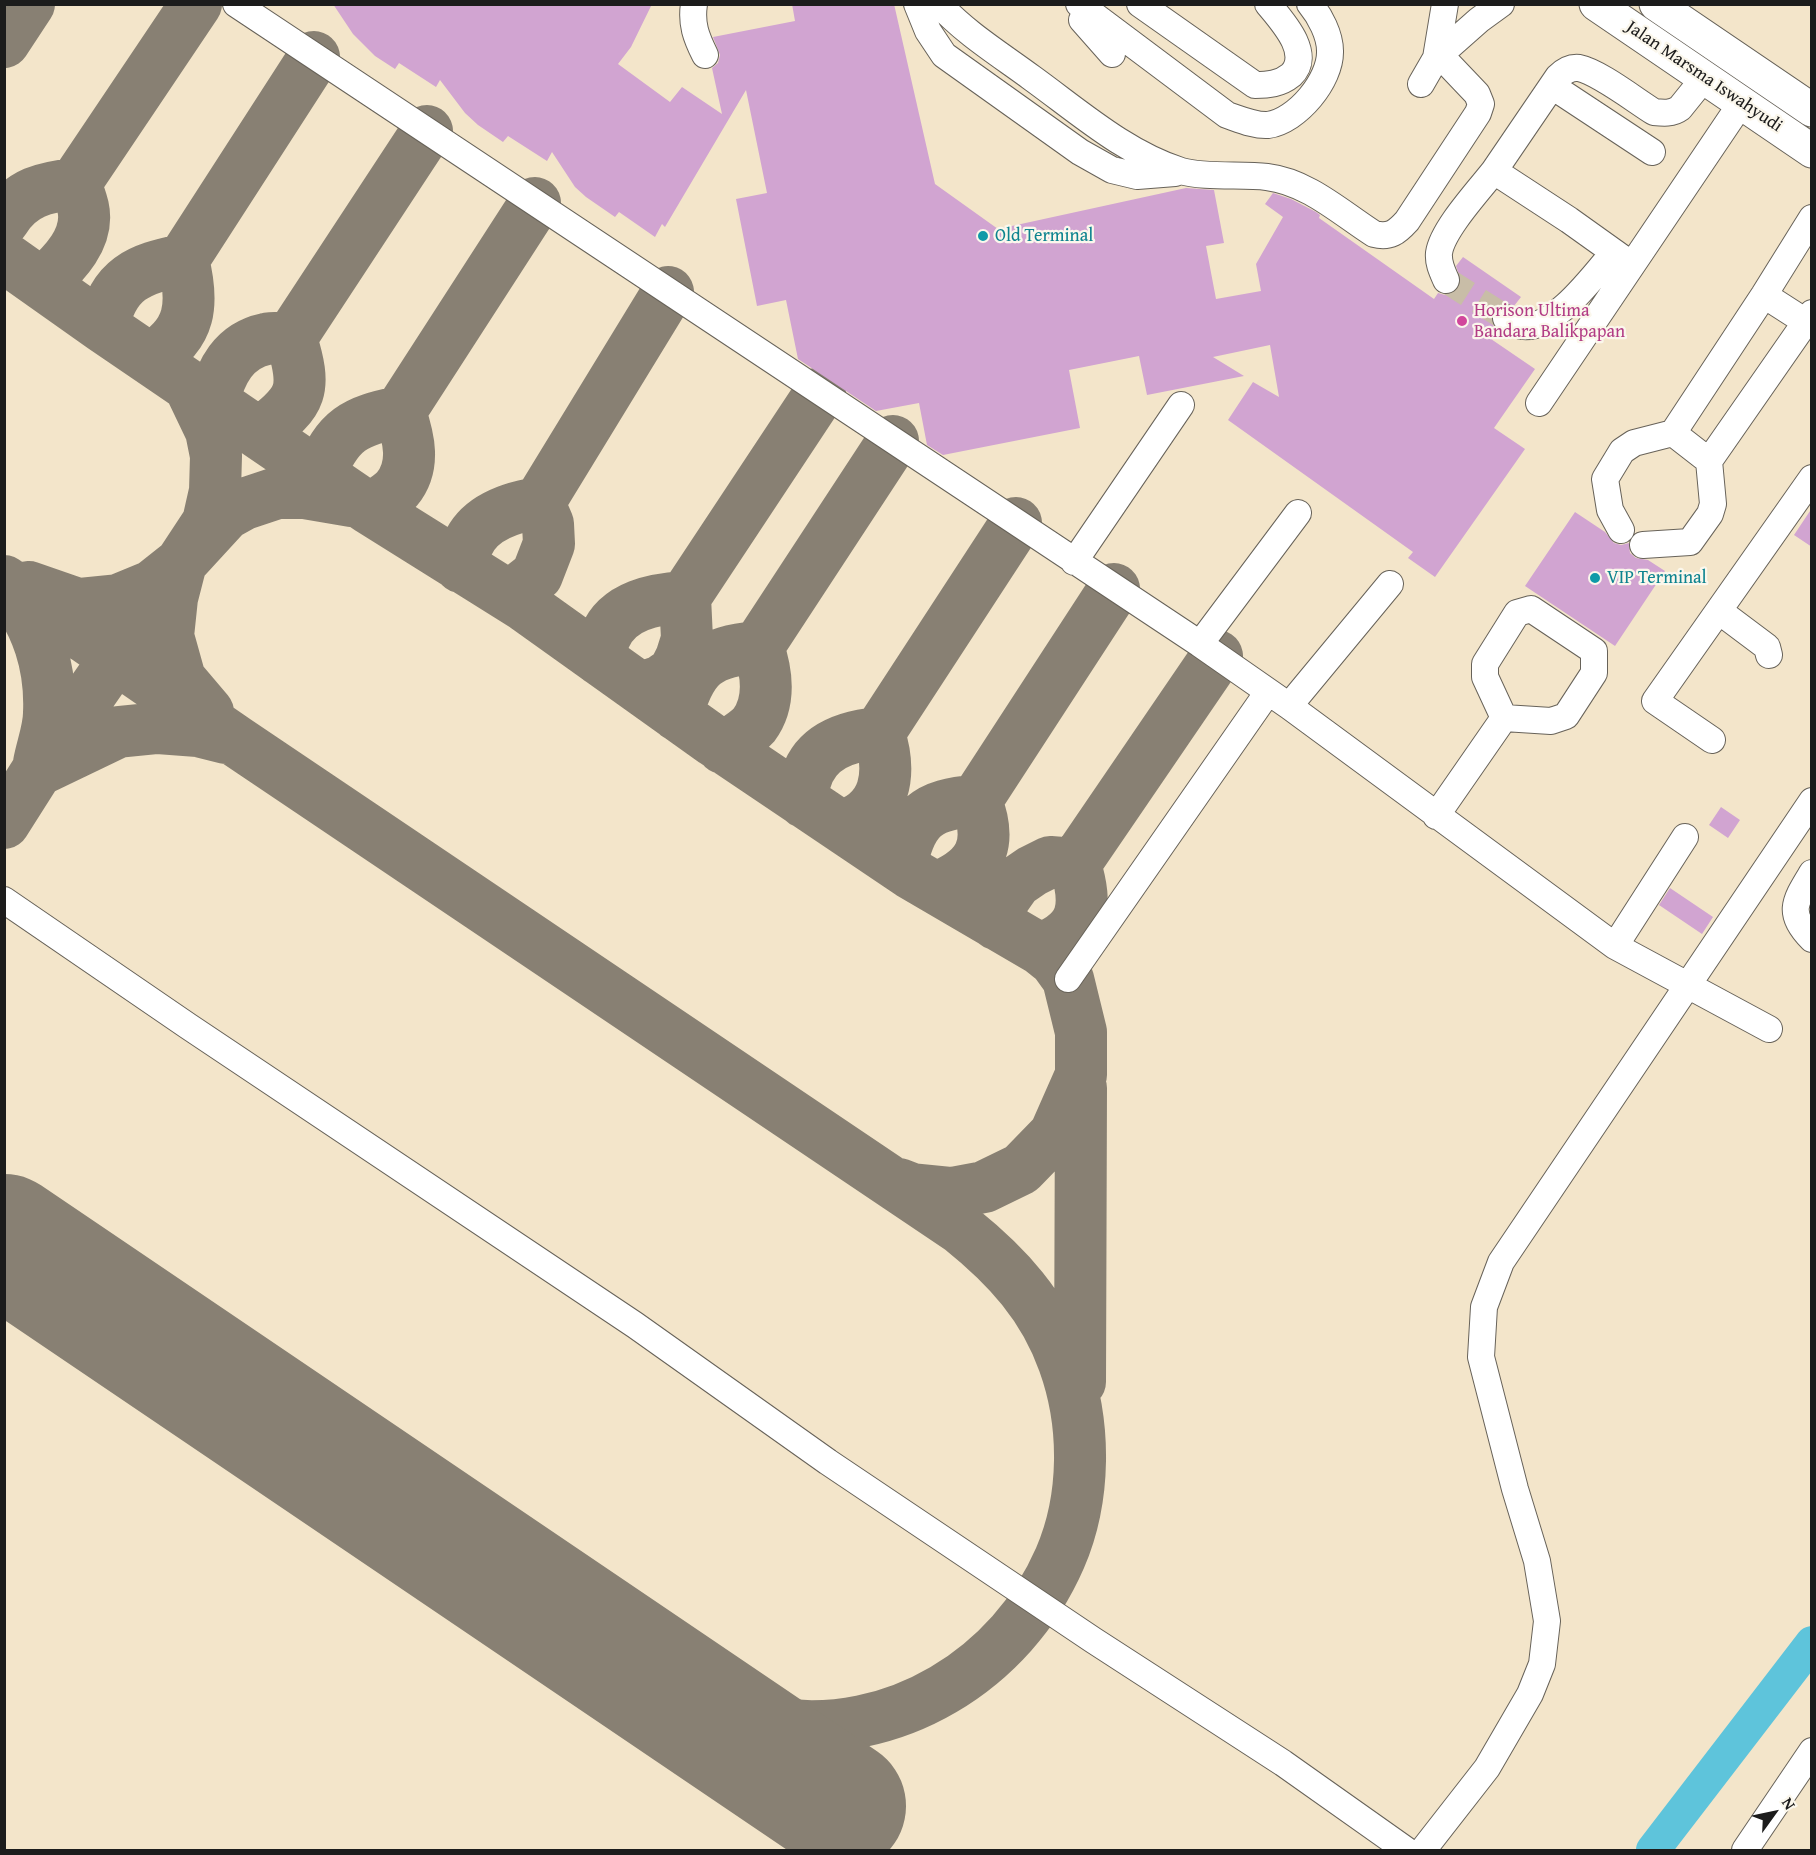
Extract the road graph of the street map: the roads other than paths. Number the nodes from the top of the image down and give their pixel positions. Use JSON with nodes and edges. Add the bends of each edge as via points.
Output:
{"nodes":[{"id":1,"x":236,"y":4,"type":"edge"},
{"id":2,"x":694,"y":4,"type":"edge"},
{"id":3,"x":917,"y":4,"type":"edge"},
{"id":4,"x":939,"y":4,"type":"edge"},
{"id":5,"x":1068,"y":4,"type":"edge"},
{"id":6,"x":1079,"y":4,"type":"edge"},
{"id":7,"x":1140,"y":4,"type":"edge"},
{"id":8,"x":1268,"y":4,"type":"edge"},
{"id":9,"x":1310,"y":4,"type":"edge"},
{"id":10,"x":1446,"y":4,"type":"edge"},
{"id":11,"x":1501,"y":4,"type":"edge"},
{"id":12,"x":1596,"y":4,"type":"edge"},
{"id":13,"x":1656,"y":4,"type":"edge"},
{"id":14,"x":1112,"y":54,"type":"dead end"},
{"id":15,"x":705,"y":55,"type":"dead end"},
{"id":16,"x":1438,"y":55,"type":"junction"},
{"id":17,"x":1705,"y":77,"type":"junction"},
{"id":18,"x":1421,"y":84,"type":"dead end"},
{"id":19,"x":1552,"y":86,"type":"junction"},
{"id":20,"x":1742,"y":102,"type":"junction"},
{"id":21,"x":1812,"y":110,"type":"edge"},
{"id":22,"x":1812,"y":151,"type":"edge"},
{"id":23,"x":1652,"y":152,"type":"dead end"},
{"id":24,"x":1494,"y":171,"type":"junction"},
{"id":25,"x":1185,"y":172,"type":"junction"},
{"id":26,"x":1812,"y":218,"type":"edge"},
{"id":27,"x":1623,"y":259,"type":"junction"},
{"id":28,"x":1446,"y":280,"type":"dead end"},
{"id":29,"x":1764,"y":295,"type":"junction"},
{"id":30,"x":1506,"y":318,"type":"tunnel mouth"},
{"id":31,"x":1809,"y":318,"type":"edge"},
{"id":32,"x":1539,"y":403,"type":"dead end"},
{"id":33,"x":1181,"y":405,"type":"dead end"},
{"id":34,"x":1673,"y":433,"type":"junction"},
{"id":35,"x":1708,"y":461,"type":"junction"},
{"id":36,"x":1812,"y":478,"type":"edge"},
{"id":37,"x":1298,"y":513,"type":"dead end"},
{"id":38,"x":1622,"y":530,"type":"dead end"},
{"id":39,"x":1643,"y":545,"type":"dead end"},
{"id":40,"x":1074,"y":562,"type":"junction"},
{"id":41,"x":1390,"y":584,"type":"dead end"},
{"id":42,"x":1719,"y":611,"type":"junction"},
{"id":43,"x":1200,"y":645,"type":"junction"},
{"id":44,"x":1769,"y":655,"type":"dead end"},
{"id":45,"x":1268,"y":692,"type":"junction"},
{"id":46,"x":1289,"y":706,"type":"junction"},
{"id":47,"x":1504,"y":718,"type":"junction"},
{"id":48,"x":1712,"y":740,"type":"dead end"},
{"id":49,"x":1812,"y":801,"type":"edge"},
{"id":50,"x":1436,"y":816,"type":"junction"},
{"id":51,"x":1685,"y":837,"type":"dead end"},
{"id":52,"x":1812,"y":873,"type":"edge"},
{"id":53,"x":4,"y":900,"type":"edge"},
{"id":54,"x":1812,"y":939,"type":"edge"},
{"id":55,"x":1615,"y":945,"type":"junction"},
{"id":56,"x":1068,"y":979,"type":"dead end"},
{"id":57,"x":1686,"y":985,"type":"junction"},
{"id":58,"x":1769,"y":1029,"type":"dead end"},
{"id":59,"x":1812,"y":1751,"type":"edge"},
{"id":60,"x":1406,"y":1851,"type":"edge"},
{"id":61,"x":1423,"y":1851,"type":"edge"},
{"id":62,"x":1744,"y":1851,"type":"edge"}],
"edges":[{"from":1,"to":40,"type":"street"},
{"from":2,"to":15,"type":"street","via":[[692,22]]},
{"from":3,"to":25,"type":"street","via":[[944,55],[1080,152],[1112,170],[1137,176]]},
{"from":4,"to":25,"type":"street","via":[[987,45],[1121,143],[1150,160]]},
{"from":5,"to":14,"type":"street"},
{"from":6,"to":9,"type":"street","via":[[1227,115],[1268,125],[1306,104],[1326,68],[1330,52],[1326,31]]},
{"from":7,"to":8,"type":"street","via":[[1255,85],[1269,85],[1284,81],[1299,60],[1292,36]]},
{"from":10,"to":16,"type":"street"},
{"from":11,"to":16,"type":"street"},
{"from":12,"to":17,"type":"highway","name":"Jalan Marsma Iswahyudi"},
{"from":13,"to":21,"type":"highway","name":"Jalan Marsma Iswahyudi"},
{"from":16,"to":18,"type":"street"},
{"from":16,"to":25,"type":"street","via":[[1477,94],[1481,104],[1407,221],[1391,235],[1374,234],[1284,180]]},
{"from":17,"to":19,"type":"street","via":[[1680,108],[1665,114],[1654,112],[1578,68],[1566,69]]},
{"from":17,"to":20,"type":"highway","name":"Jalan Marsma Iswahyudi"},
{"from":19,"to":23,"type":"street"},
{"from":19,"to":24,"type":"street"},
{"from":20,"to":22,"type":"highway","name":"Jalan Marsma Iswahyudi"},
{"from":20,"to":27,"type":"street"},
{"from":24,"to":27,"type":"street"},
{"from":24,"to":28,"type":"street","via":[[1442,242],[1440,261]]},
{"from":26,"to":29,"type":"street"},
{"from":27,"to":30,"type":"street","via":[[1551,318],[1532,326],[1521,326]]},
{"from":27,"to":32,"type":"street"},
{"from":29,"to":31,"type":"street"},
{"from":29,"to":34,"type":"street"},
{"from":31,"to":35,"type":"street"},
{"from":33,"to":40,"type":"street"},
{"from":34,"to":35,"type":"street"},
{"from":34,"to":38,"type":"street","via":[[1634,443],[1622,451],[1605,478],[1610,510]]},
{"from":35,"to":39,"type":"street","via":[[1713,504],[1690,542]]},
{"from":36,"to":42,"type":"street"},
{"from":37,"to":43,"type":"street"},
{"from":40,"to":43,"type":"street"},
{"from":41,"to":46,"type":"street"},
{"from":42,"to":44,"type":"street","via":[[1767,647]]},
{"from":42,"to":48,"type":"street","via":[[1655,701]]},
{"from":43,"to":45,"type":"street"},
{"from":45,"to":46,"type":"street"},
{"from":45,"to":56,"type":"street"},
{"from":46,"to":50,"type":"street"},
{"from":47,"to":47,"type":"street","via":[[1485,677],[1485,664],[1516,614],[1531,609],[1594,651],[1594,673],[1566,716],[1551,722]]},
{"from":47,"to":50,"type":"street"},
{"from":49,"to":57,"type":"street"},
{"from":50,"to":55,"type":"street"},
{"from":51,"to":55,"type":"street"},
{"from":52,"to":54,"type":"street","via":[[1796,899],[1799,925]]},
{"from":53,"to":60,"type":"street","via":[[635,1325],[828,1462],[1282,1763]]},
{"from":55,"to":57,"type":"street"},
{"from":57,"to":58,"type":"street"},
{"from":57,"to":61,"type":"street","via":[[1502,1262],[1484,1307],[1481,1358],[1537,1561],[1547,1621],[1542,1664],[1530,1694],[1487,1768]]},
{"from":59,"to":62,"type":"street"}]}
